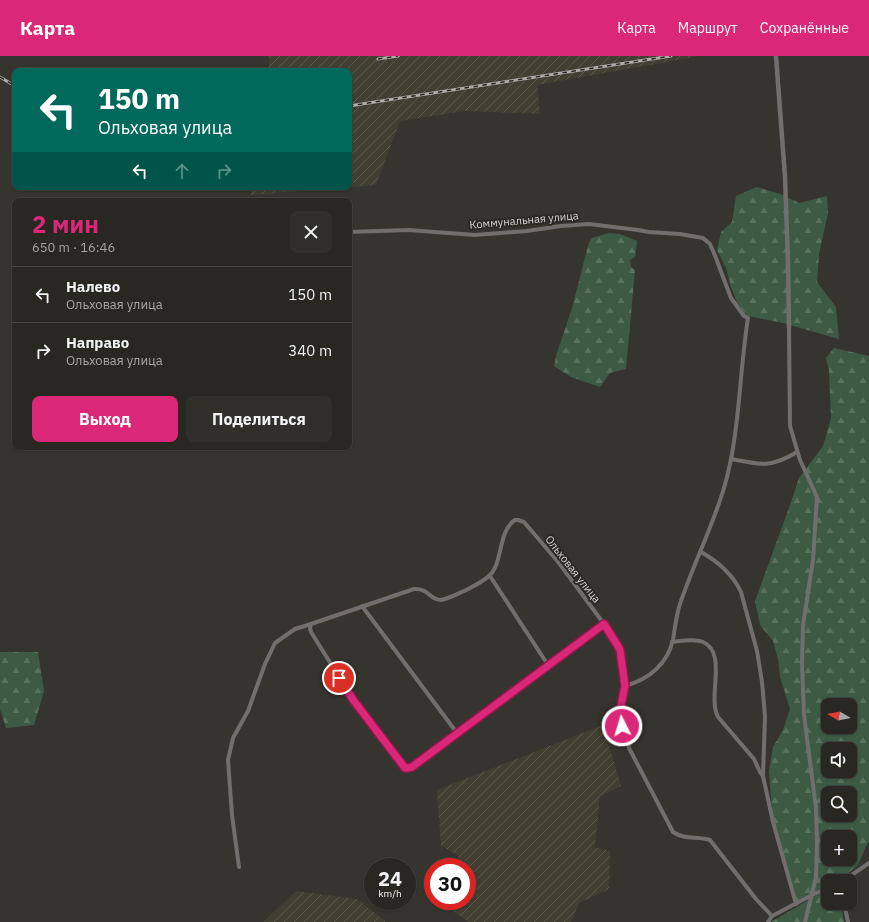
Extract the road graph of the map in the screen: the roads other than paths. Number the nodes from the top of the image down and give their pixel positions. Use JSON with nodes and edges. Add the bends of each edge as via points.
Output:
{"nodes":[{"id":1,"x":776,"y":56,"type":"edge"},
{"id":2,"x":352,"y":232,"type":"edge"},
{"id":3,"x":789,"y":328,"type":"joint"},
{"id":4,"x":798,"y":452,"type":"junction"},
{"id":5,"x":731,"y":459,"type":"junction"},
{"id":6,"x":701,"y":552,"type":"junction"},
{"id":7,"x":490,"y":576,"type":"junction"},
{"id":8,"x":362,"y":606,"type":"junction"},
{"id":9,"x":311,"y":624,"type":"junction"},
{"id":10,"x":604,"y":624,"type":"junction"},
{"id":11,"x":672,"y":642,"type":"junction"},
{"id":12,"x":548,"y":665,"type":"junction"},
{"id":13,"x":625,"y":686,"type":"junction"},
{"id":14,"x":457,"y":733,"type":"junction"},
{"id":15,"x":763,"y":776,"type":"junction"},
{"id":16,"x":869,"y":863,"type":"edge"},
{"id":17,"x":239,"y":867,"type":"dead end"},
{"id":18,"x":852,"y":874,"type":"edge"},
{"id":19,"x":821,"y":891,"type":"edge"},
{"id":20,"x":811,"y":895,"type":"junction"},
{"id":21,"x":796,"y":904,"type":"junction"},
{"id":22,"x":845,"y":910,"type":"edge"},
{"id":23,"x":772,"y":916,"type":"junction"},
{"id":24,"x":768,"y":922,"type":"edge"},
{"id":25,"x":805,"y":922,"type":"edge"},
{"id":26,"x":848,"y":922,"type":"edge"}],
"edges":[{"from":1,"to":3,"type":"street","via":[[785,185]]},
{"from":2,"to":5,"type":"street","name":"Коммунальная улица","via":[[408,230],[475,235],[589,224],[702,238],[710,244],[731,298],[748,318]]},
{"from":3,"to":4,"type":"street","via":[[790,426]]},
{"from":4,"to":5,"type":"street","via":[[782,461],[770,463],[759,464]]},
{"from":4,"to":20,"type":"street","via":[[817,497],[813,560],[803,625],[802,663],[804,715],[817,828],[816,877]]},
{"from":5,"to":6,"type":"street","via":[[710,532]]},
{"from":6,"to":11,"type":"street","via":[[680,605]]},
{"from":6,"to":15,"type":"street","via":[[727,572],[741,592],[757,651],[762,682],[765,716]]},
{"from":7,"to":8,"type":"street","via":[[443,599],[433,598],[420,589]]},
{"from":7,"to":10,"type":"street","name":"Ольховая улица","via":[[509,526],[515,520],[524,522],[559,563]]},
{"from":7,"to":12,"type":"street"},
{"from":8,"to":9,"type":"street"},
{"from":8,"to":14,"type":"street"},
{"from":9,"to":14,"type":"street","via":[[311,632],[354,701],[405,768],[412,767]]},
{"from":9,"to":17,"type":"street","via":[[295,629],[275,643],[248,711],[232,738],[228,760]]},
{"from":10,"to":12,"type":"street"},
{"from":10,"to":13,"type":"street","name":"Ольховая улица","via":[[620,650]]},
{"from":11,"to":13,"type":"street","via":[[662,663],[653,673]]},
{"from":11,"to":15,"type":"street","via":[[698,640],[709,645],[716,658],[717,667],[715,711],[754,759]]},
{"from":12,"to":14,"type":"street"},
{"from":13,"to":23,"type":"street","name":"Ольховая улица","via":[[619,715],[629,748],[673,832],[693,839],[710,840]]},
{"from":15,"to":21,"type":"street","via":[[772,822]]},
{"from":16,"to":18,"type":"street"},
{"from":19,"to":20,"type":"street"},
{"from":20,"to":21,"type":"street"},
{"from":20,"to":25,"type":"street"},
{"from":21,"to":23,"type":"street"},
{"from":22,"to":26,"type":"street"},
{"from":23,"to":24,"type":"street"}]}
